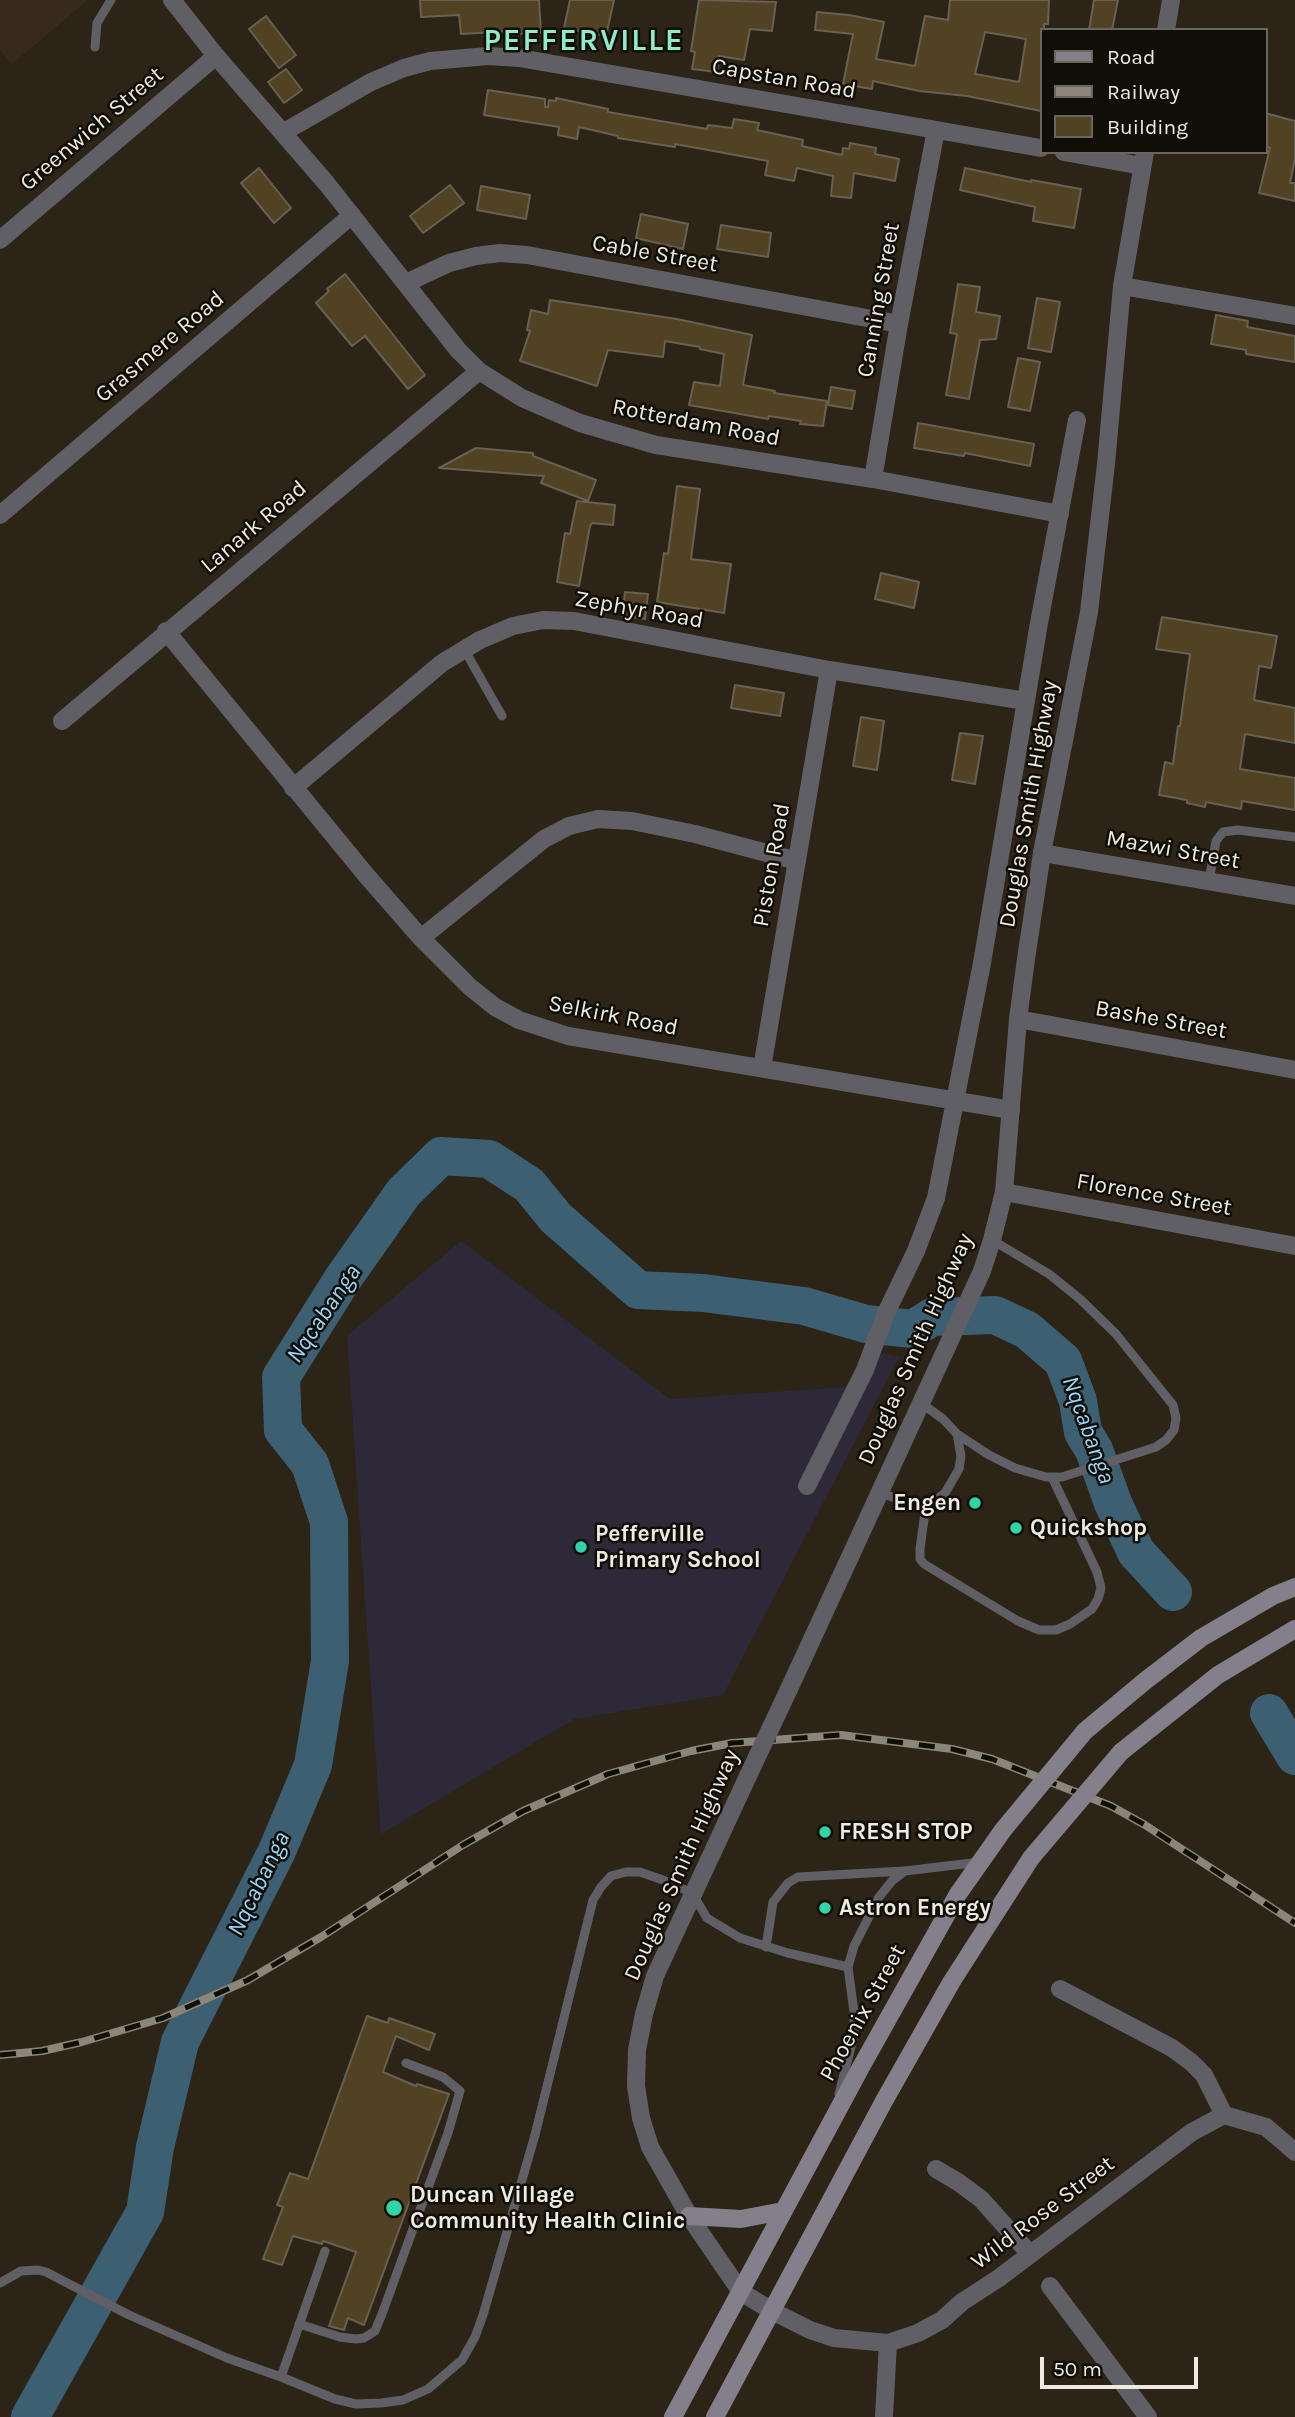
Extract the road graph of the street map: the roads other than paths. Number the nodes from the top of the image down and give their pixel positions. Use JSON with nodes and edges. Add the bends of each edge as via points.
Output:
{"nodes":[{"id":1,"x":111,"y":0,"type":"edge"},
{"id":2,"x":172,"y":0,"type":"edge"},
{"id":3,"x":1171,"y":0,"type":"edge"},
{"id":4,"x":1166,"y":28,"type":"edge"},
{"id":5,"x":96,"y":47,"type":"dead end"},
{"id":6,"x":216,"y":56,"type":"junction"},
{"id":7,"x":936,"y":130,"type":"junction"},
{"id":8,"x":284,"y":132,"type":"junction"},
{"id":9,"x":1040,"y":148,"type":"edge"},
{"id":10,"x":1086,"y":154,"type":"edge"},
{"id":11,"x":1143,"y":159,"type":"edge"},
{"id":12,"x":352,"y":215,"type":"junction"},
{"id":13,"x":0,"y":240,"type":"edge"},
{"id":14,"x":406,"y":283,"type":"junction"},
{"id":15,"x":1122,"y":286,"type":"junction"},
{"id":16,"x":1295,"y":316,"type":"edge"},
{"id":17,"x":899,"y":324,"type":"junction"},
{"id":18,"x":479,"y":371,"type":"junction"},
{"id":19,"x":1077,"y":420,"type":"dead end"},
{"id":20,"x":873,"y":479,"type":"junction"},
{"id":21,"x":1059,"y":514,"type":"junction"},
{"id":22,"x":0,"y":515,"type":"edge"},
{"id":23,"x":166,"y":631,"type":"junction"},
{"id":24,"x":464,"y":649,"type":"junction"},
{"id":25,"x":829,"y":670,"type":"junction"},
{"id":26,"x":1026,"y":701,"type":"junction"},
{"id":27,"x":502,"y":716,"type":"dead end"},
{"id":28,"x":62,"y":721,"type":"dead end"},
{"id":29,"x":293,"y":788,"type":"junction"},
{"id":30,"x":1295,"y":837,"type":"edge"},
{"id":31,"x":1042,"y":853,"type":"junction"},
{"id":32,"x":797,"y":861,"type":"junction"},
{"id":33,"x":1209,"y":881,"type":"junction"},
{"id":34,"x":1295,"y":896,"type":"edge"},
{"id":35,"x":421,"y":938,"type":"junction"},
{"id":36,"x":1018,"y":1019,"type":"junction"},
{"id":37,"x":762,"y":1068,"type":"junction"},
{"id":38,"x":1295,"y":1070,"type":"edge"},
{"id":39,"x":956,"y":1100,"type":"junction"},
{"id":40,"x":1011,"y":1110,"type":"junction"},
{"id":41,"x":1004,"y":1192,"type":"junction"},
{"id":42,"x":992,"y":1240,"type":"junction"},
{"id":43,"x":1295,"y":1246,"type":"edge"},
{"id":44,"x":921,"y":1404,"type":"junction"},
{"id":45,"x":957,"y":1434,"type":"junction"},
{"id":46,"x":1057,"y":1477,"type":"junction"},
{"id":47,"x":807,"y":1486,"type":"dead end"},
{"id":48,"x":880,"y":1493,"type":"junction"},
{"id":49,"x":926,"y":1505,"type":"junction"},
{"id":50,"x":1295,"y":1587,"type":"edge"},
{"id":51,"x":1295,"y":1629,"type":"edge"},
{"id":52,"x":981,"y":1862,"type":"junction"},
{"id":53,"x":905,"y":1871,"type":"junction"},
{"id":54,"x":692,"y":1893,"type":"junction"},
{"id":55,"x":766,"y":1947,"type":"junction"},
{"id":56,"x":848,"y":1967,"type":"junction"},
{"id":57,"x":1060,"y":1989,"type":"dead end"},
{"id":58,"x":406,"y":2063,"type":"dead end"},
{"id":59,"x":1224,"y":2115,"type":"junction"},
{"id":60,"x":834,"y":2116,"type":"junction"},
{"id":61,"x":1295,"y":2152,"type":"edge"},
{"id":62,"x":936,"y":2169,"type":"dead end"},
{"id":63,"x":783,"y":2211,"type":"junction"},
{"id":64,"x":689,"y":2216,"type":"junction"},
{"id":65,"x":326,"y":2251,"type":"dead end"},
{"id":66,"x":1030,"y":2255,"type":"junction"},
{"id":67,"x":0,"y":2283,"type":"edge"},
{"id":68,"x":1050,"y":2286,"type":"dead end"},
{"id":69,"x":741,"y":2292,"type":"junction"},
{"id":70,"x":772,"y":2311,"type":"junction"},
{"id":71,"x":299,"y":2324,"type":"junction"},
{"id":72,"x":888,"y":2343,"type":"junction"},
{"id":73,"x":281,"y":2377,"type":"junction"},
{"id":74,"x":673,"y":2417,"type":"edge"},
{"id":75,"x":715,"y":2417,"type":"edge"},
{"id":76,"x":884,"y":2417,"type":"edge"},
{"id":77,"x":1149,"y":2417,"type":"edge"}],
"edges":[{"from":1,"to":5,"type":"lane","via":[[97,23]]},
{"from":2,"to":6,"type":"street","name":"Rotterdam Road"},
{"from":3,"to":4,"type":"street"},
{"from":6,"to":8,"type":"street","name":"Rotterdam Road"},
{"from":6,"to":13,"type":"street","name":"Greenwich Street"},
{"from":7,"to":8,"type":"street","name":"Capstan Road","via":[[488,56],[404,68]]},
{"from":7,"to":9,"type":"street","name":"Capstan Road"},
{"from":7,"to":17,"type":"street","name":"Canning Street"},
{"from":8,"to":12,"type":"street","name":"Rotterdam Road"},
{"from":10,"to":11,"type":"street"},
{"from":11,"to":15,"type":"street","name":"Douglas Smith Highway"},
{"from":12,"to":14,"type":"street","name":"Rotterdam Road"},
{"from":12,"to":22,"type":"street","name":"Grasmere Road"},
{"from":14,"to":17,"type":"street","name":"Cable Street","via":[[476,256],[527,255]]},
{"from":14,"to":18,"type":"street","name":"Rotterdam Road"},
{"from":15,"to":16,"type":"street"},
{"from":15,"to":31,"type":"street","name":"Douglas Smith Highway","via":[[1088,612]]},
{"from":17,"to":20,"type":"street","name":"Canning Street"},
{"from":18,"to":20,"type":"street","name":"Rotterdam Road","via":[[530,402],[620,436]]},
{"from":18,"to":23,"type":"street","name":"Lanark Road"},
{"from":19,"to":21,"type":"street"},
{"from":20,"to":21,"type":"street","name":"Rotterdam Road"},
{"from":21,"to":26,"type":"street"},
{"from":23,"to":28,"type":"street","name":"Lanark Road"},
{"from":23,"to":29,"type":"street","name":"Selkirk Road"},
{"from":24,"to":25,"type":"street","name":"Zephyr Road","via":[[513,626],[543,620],[574,621]]},
{"from":24,"to":27,"type":"lane"},
{"from":24,"to":29,"type":"street","name":"Zephyr Road","via":[[400,696]]},
{"from":25,"to":26,"type":"street","name":"Zephyr Road"},
{"from":25,"to":32,"type":"street","name":"Piston Road"},
{"from":26,"to":39,"type":"street"},
{"from":29,"to":35,"type":"street","name":"Selkirk Road"},
{"from":30,"to":33,"type":"lane","via":[[1223,832],[1216,841]]},
{"from":31,"to":33,"type":"street","name":"Mazwi Street"},
{"from":31,"to":36,"type":"street","name":"Douglas Smith Highway"},
{"from":32,"to":35,"type":"street","via":[[645,823],[598,819],[569,826],[544,839]]},
{"from":32,"to":37,"type":"street","name":"Piston Road"},
{"from":33,"to":34,"type":"street","name":"Mazwi Street"},
{"from":35,"to":37,"type":"street","name":"Selkirk Road","via":[[495,1007],[543,1030]]},
{"from":36,"to":38,"type":"street","name":"Bashe Street"},
{"from":36,"to":40,"type":"street","name":"Douglas Smith Highway"},
{"from":37,"to":39,"type":"street","name":"Selkirk Road"},
{"from":39,"to":40,"type":"street","name":"Selkirk Road"},
{"from":39,"to":47,"type":"street","via":[[936,1198],[916,1251],[865,1370]]},
{"from":40,"to":41,"type":"street","name":"Douglas Smith Highway"},
{"from":41,"to":42,"type":"street","name":"Douglas Smith Highway"},
{"from":41,"to":43,"type":"street","name":"Florence Street"},
{"from":42,"to":44,"type":"street","name":"Douglas Smith Highway"},
{"from":42,"to":46,"type":"lane","via":[[1033,1263],[1080,1299],[1116,1334],[1173,1405],[1174,1430],[1156,1447]]},
{"from":44,"to":45,"type":"lane"},
{"from":44,"to":48,"type":"street","name":"Douglas Smith Highway"},
{"from":45,"to":46,"type":"lane","via":[[1015,1468]]},
{"from":45,"to":49,"type":"lane","via":[[961,1455],[953,1481],[945,1493]]},
{"from":46,"to":49,"type":"lane","via":[[1101,1588],[1092,1609],[1056,1630],[1039,1630],[1018,1621],[924,1564],[920,1559]]},
{"from":48,"to":49,"type":"lane"},
{"from":48,"to":54,"type":"street","name":"Douglas Smith Highway","bridge":true},
{"from":50,"to":52,"type":"main road","name":"Phoenix Street","bridge":true,"via":[[1201,1638],[1085,1731]]},
{"from":51,"to":70,"type":"main road","bridge":true,"via":[[1218,1675],[1121,1752],[1031,1858],[951,1981]]},
{"from":52,"to":53,"type":"lane"},
{"from":52,"to":60,"type":"main road","name":"Phoenix Street","via":[[958,1894]]},
{"from":53,"to":55,"type":"lane","via":[[798,1877],[773,1902]]},
{"from":53,"to":56,"type":"lane","via":[[879,1897]]},
{"from":54,"to":55,"type":"lane","via":[[707,1918],[723,1930]]},
{"from":54,"to":64,"type":"street","name":"Douglas Smith Highway","via":[[644,2014],[636,2087],[650,2147]]},
{"from":54,"to":73,"type":"lane","via":[[626,1871],[611,1876],[593,1900],[520,2187],[483,2315],[462,2360],[428,2389],[381,2403],[335,2399]]},
{"from":55,"to":56,"type":"lane"},
{"from":56,"to":60,"type":"lane","via":[[853,2035]]},
{"from":57,"to":59,"type":"street","via":[[1191,2062],[1204,2075]]},
{"from":58,"to":71,"type":"lane","via":[[443,2077],[460,2091],[382,2314],[375,2331],[365,2338],[340,2337]]},
{"from":59,"to":61,"type":"street","via":[[1266,2127]]},
{"from":59,"to":66,"type":"street","name":"Wild Rose Street","via":[[1192,2132]]},
{"from":60,"to":63,"type":"main road","name":"Phoenix Street"},
{"from":62,"to":66,"type":"street","via":[[981,2200]]},
{"from":63,"to":64,"type":"main road","via":[[741,2219]]},
{"from":63,"to":69,"type":"main road","name":"Phoenix Street"},
{"from":64,"to":69,"type":"street","name":"Douglas Smith Highway"},
{"from":65,"to":71,"type":"lane"},
{"from":66,"to":72,"type":"street","name":"Wild Rose Street","via":[[942,2320]]},
{"from":67,"to":73,"type":"lane","via":[[29,2269],[46,2272],[129,2315]]},
{"from":68,"to":77,"type":"street"},
{"from":69,"to":70,"type":"street","name":"Douglas Smith Highway"},
{"from":69,"to":74,"type":"main road","name":"Phoenix Street"},
{"from":70,"to":72,"type":"street","name":"Wild Rose Street","via":[[834,2338]]},
{"from":70,"to":75,"type":"main road"},
{"from":71,"to":73,"type":"lane"},
{"from":72,"to":76,"type":"street"}]}
